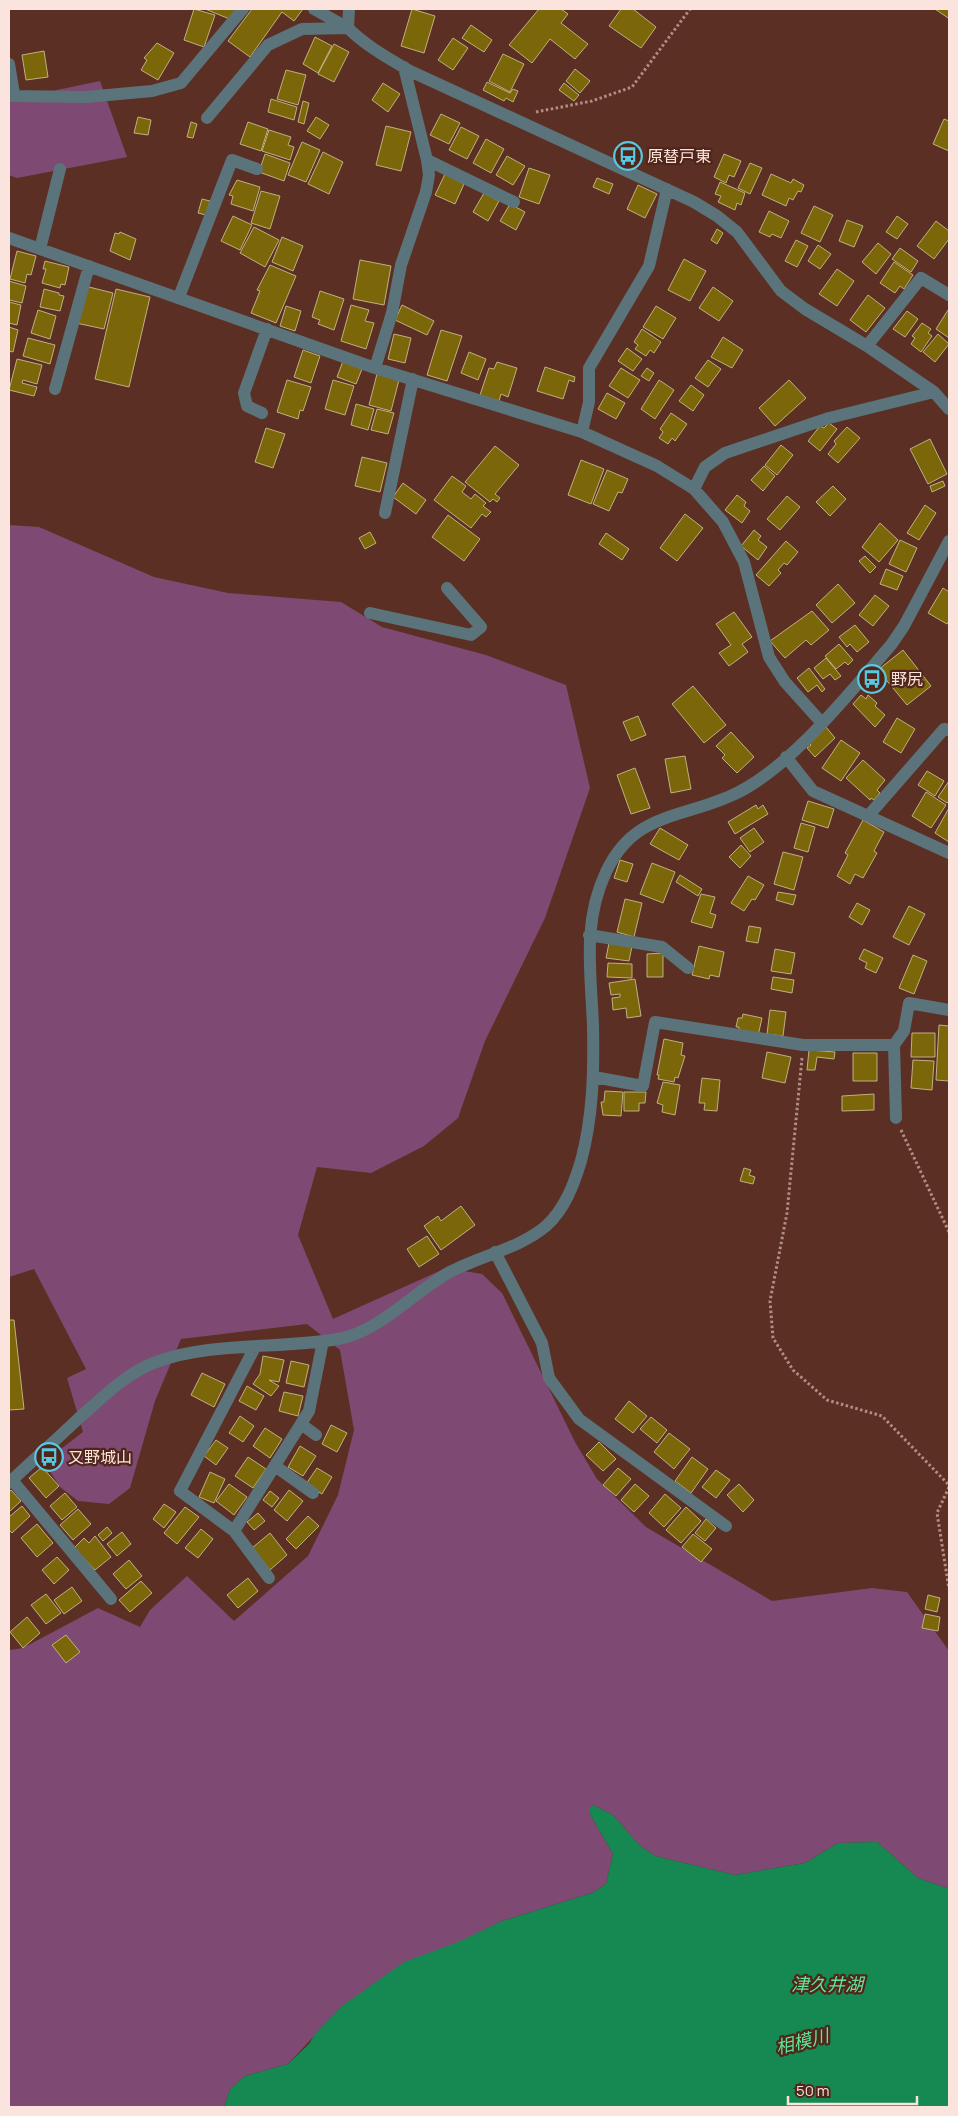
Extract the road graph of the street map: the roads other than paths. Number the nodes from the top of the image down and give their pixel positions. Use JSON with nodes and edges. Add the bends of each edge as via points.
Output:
{"nodes":[{"id":1,"x":243,"y":9,"type":"edge"},
{"id":2,"x":314,"y":9,"type":"edge"},
{"id":3,"x":348,"y":9,"type":"edge"},
{"id":4,"x":348,"y":28,"type":"junction"},
{"id":5,"x":9,"y":64,"type":"edge"},
{"id":6,"x":404,"y":67,"type":"junction"},
{"id":7,"x":12,"y":95,"type":"edge"},
{"id":8,"x":207,"y":118,"type":"dead end"},
{"id":9,"x":427,"y":160,"type":"junction"},
{"id":10,"x":60,"y":169,"type":"dead end"},
{"id":11,"x":257,"y":169,"type":"dead end"},
{"id":12,"x":667,"y":189,"type":"junction"},
{"id":13,"x":514,"y":202,"type":"dead end"},
{"id":14,"x":9,"y":238,"type":"edge"},
{"id":15,"x":40,"y":249,"type":"junction"},
{"id":16,"x":89,"y":266,"type":"junction"},
{"id":17,"x":949,"y":295,"type":"edge"},
{"id":18,"x":180,"y":297,"type":"junction"},
{"id":19,"x":267,"y":328,"type":"junction"},
{"id":20,"x":867,"y":346,"type":"junction"},
{"id":21,"x":375,"y":368,"type":"junction"},
{"id":22,"x":413,"y":379,"type":"junction"},
{"id":23,"x":55,"y":388,"type":"dead end"},
{"id":24,"x":934,"y":392,"type":"junction"},
{"id":25,"x":949,"y":409,"type":"edge"},
{"id":26,"x":262,"y":413,"type":"dead end"},
{"id":27,"x":582,"y":432,"type":"junction"},
{"id":28,"x":694,"y":490,"type":"junction"},
{"id":29,"x":385,"y":513,"type":"dead end"},
{"id":30,"x":949,"y":540,"type":"edge"},
{"id":31,"x":447,"y":588,"type":"dead end"},
{"id":32,"x":370,"y":613,"type":"dead end"},
{"id":33,"x":822,"y":722,"type":"junction"},
{"id":34,"x":949,"y":730,"type":"edge"},
{"id":35,"x":786,"y":757,"type":"junction"},
{"id":36,"x":869,"y":815,"type":"junction"},
{"id":37,"x":949,"y":853,"type":"edge"},
{"id":38,"x":589,"y":935,"type":"junction"},
{"id":39,"x":688,"y":968,"type":"dead end"},
{"id":40,"x":949,"y":1010,"type":"edge"},
{"id":41,"x":894,"y":1045,"type":"junction"},
{"id":42,"x":594,"y":1077,"type":"junction"},
{"id":43,"x":896,"y":1118,"type":"road end"},
{"id":44,"x":495,"y":1252,"type":"junction"},
{"id":45,"x":323,"y":1341,"type":"junction"},
{"id":46,"x":255,"y":1347,"type":"junction"},
{"id":47,"x":301,"y":1424,"type":"junction"},
{"id":48,"x":316,"y":1435,"type":"dead end"},
{"id":49,"x":275,"y":1466,"type":"junction"},
{"id":50,"x":10,"y":1481,"type":"edge"},
{"id":51,"x":313,"y":1493,"type":"dead end"},
{"id":52,"x":726,"y":1526,"type":"dead end"},
{"id":53,"x":234,"y":1532,"type":"junction"},
{"id":54,"x":269,"y":1578,"type":"dead end"},
{"id":55,"x":111,"y":1599,"type":"dead end"}],
"edges":[{"from":1,"to":7,"type":"street","via":[[181,83],[152,91],[86,96]]},
{"from":2,"to":4,"type":"street"},
{"from":3,"to":4,"type":"street"},
{"from":4,"to":6,"type":"street","via":[[361,41]]},
{"from":4,"to":8,"type":"street","via":[[302,29],[268,45]]},
{"from":5,"to":7,"type":"street"},
{"from":6,"to":9,"type":"street"},
{"from":6,"to":12,"type":"street"},
{"from":9,"to":13,"type":"street"},
{"from":9,"to":21,"type":"street","via":[[426,192],[401,265],[392,313]]},
{"from":10,"to":15,"type":"street"},
{"from":11,"to":18,"type":"street","via":[[232,160]]},
{"from":12,"to":20,"type":"street","via":[[717,216],[737,232],[782,291],[836,329]]},
{"from":12,"to":27,"type":"street","via":[[649,266],[589,368],[589,402]]},
{"from":14,"to":15,"type":"street"},
{"from":15,"to":16,"type":"street"},
{"from":16,"to":18,"type":"street"},
{"from":16,"to":23,"type":"street"},
{"from":17,"to":20,"type":"street","via":[[921,278]]},
{"from":18,"to":19,"type":"street"},
{"from":19,"to":21,"type":"street"},
{"from":19,"to":26,"type":"street","via":[[244,393],[247,406]]},
{"from":20,"to":24,"type":"street"},
{"from":21,"to":22,"type":"street"},
{"from":22,"to":27,"type":"street"},
{"from":22,"to":29,"type":"street"},
{"from":24,"to":25,"type":"street"},
{"from":24,"to":28,"type":"street","via":[[829,418],[725,453],[704,467]]},
{"from":27,"to":28,"type":"street","via":[[657,466]]},
{"from":28,"to":33,"type":"street","via":[[723,522],[744,562],[770,657],[785,682]]},
{"from":30,"to":33,"type":"street","via":[[900,632]]},
{"from":31,"to":32,"type":"street","via":[[480,627],[471,635]]},
{"from":33,"to":35,"type":"street"},
{"from":34,"to":36,"type":"street","via":[[944,729]]},
{"from":35,"to":36,"type":"street","via":[[814,791]]},
{"from":35,"to":38,"type":"street","via":[[754,784],[729,797],[657,820],[637,830],[608,868],[596,896]]},
{"from":36,"to":37,"type":"street"},
{"from":38,"to":39,"type":"street","via":[[662,947]]},
{"from":38,"to":42,"type":"street"},
{"from":40,"to":41,"type":"street","via":[[909,1003],[904,1031]]},
{"from":41,"to":42,"type":"street","via":[[804,1045],[654,1022],[643,1086]]},
{"from":41,"to":43,"type":"street"},
{"from":42,"to":44,"type":"street","via":[[585,1146],[576,1180],[563,1205],[546,1226]]},
{"from":44,"to":45,"type":"street","via":[[450,1272],[371,1326],[341,1339]]},
{"from":44,"to":52,"type":"street","via":[[542,1343],[549,1378],[579,1419]]},
{"from":45,"to":46,"type":"street"},
{"from":45,"to":47,"type":"street","via":[[309,1411]]},
{"from":46,"to":50,"type":"street","via":[[188,1353],[155,1362],[129,1376]]},
{"from":46,"to":53,"type":"street","via":[[180,1491]]},
{"from":47,"to":48,"type":"street"},
{"from":47,"to":49,"type":"street"},
{"from":49,"to":51,"type":"street"},
{"from":49,"to":53,"type":"street"},
{"from":50,"to":55,"type":"street"},
{"from":53,"to":54,"type":"street"}]}
